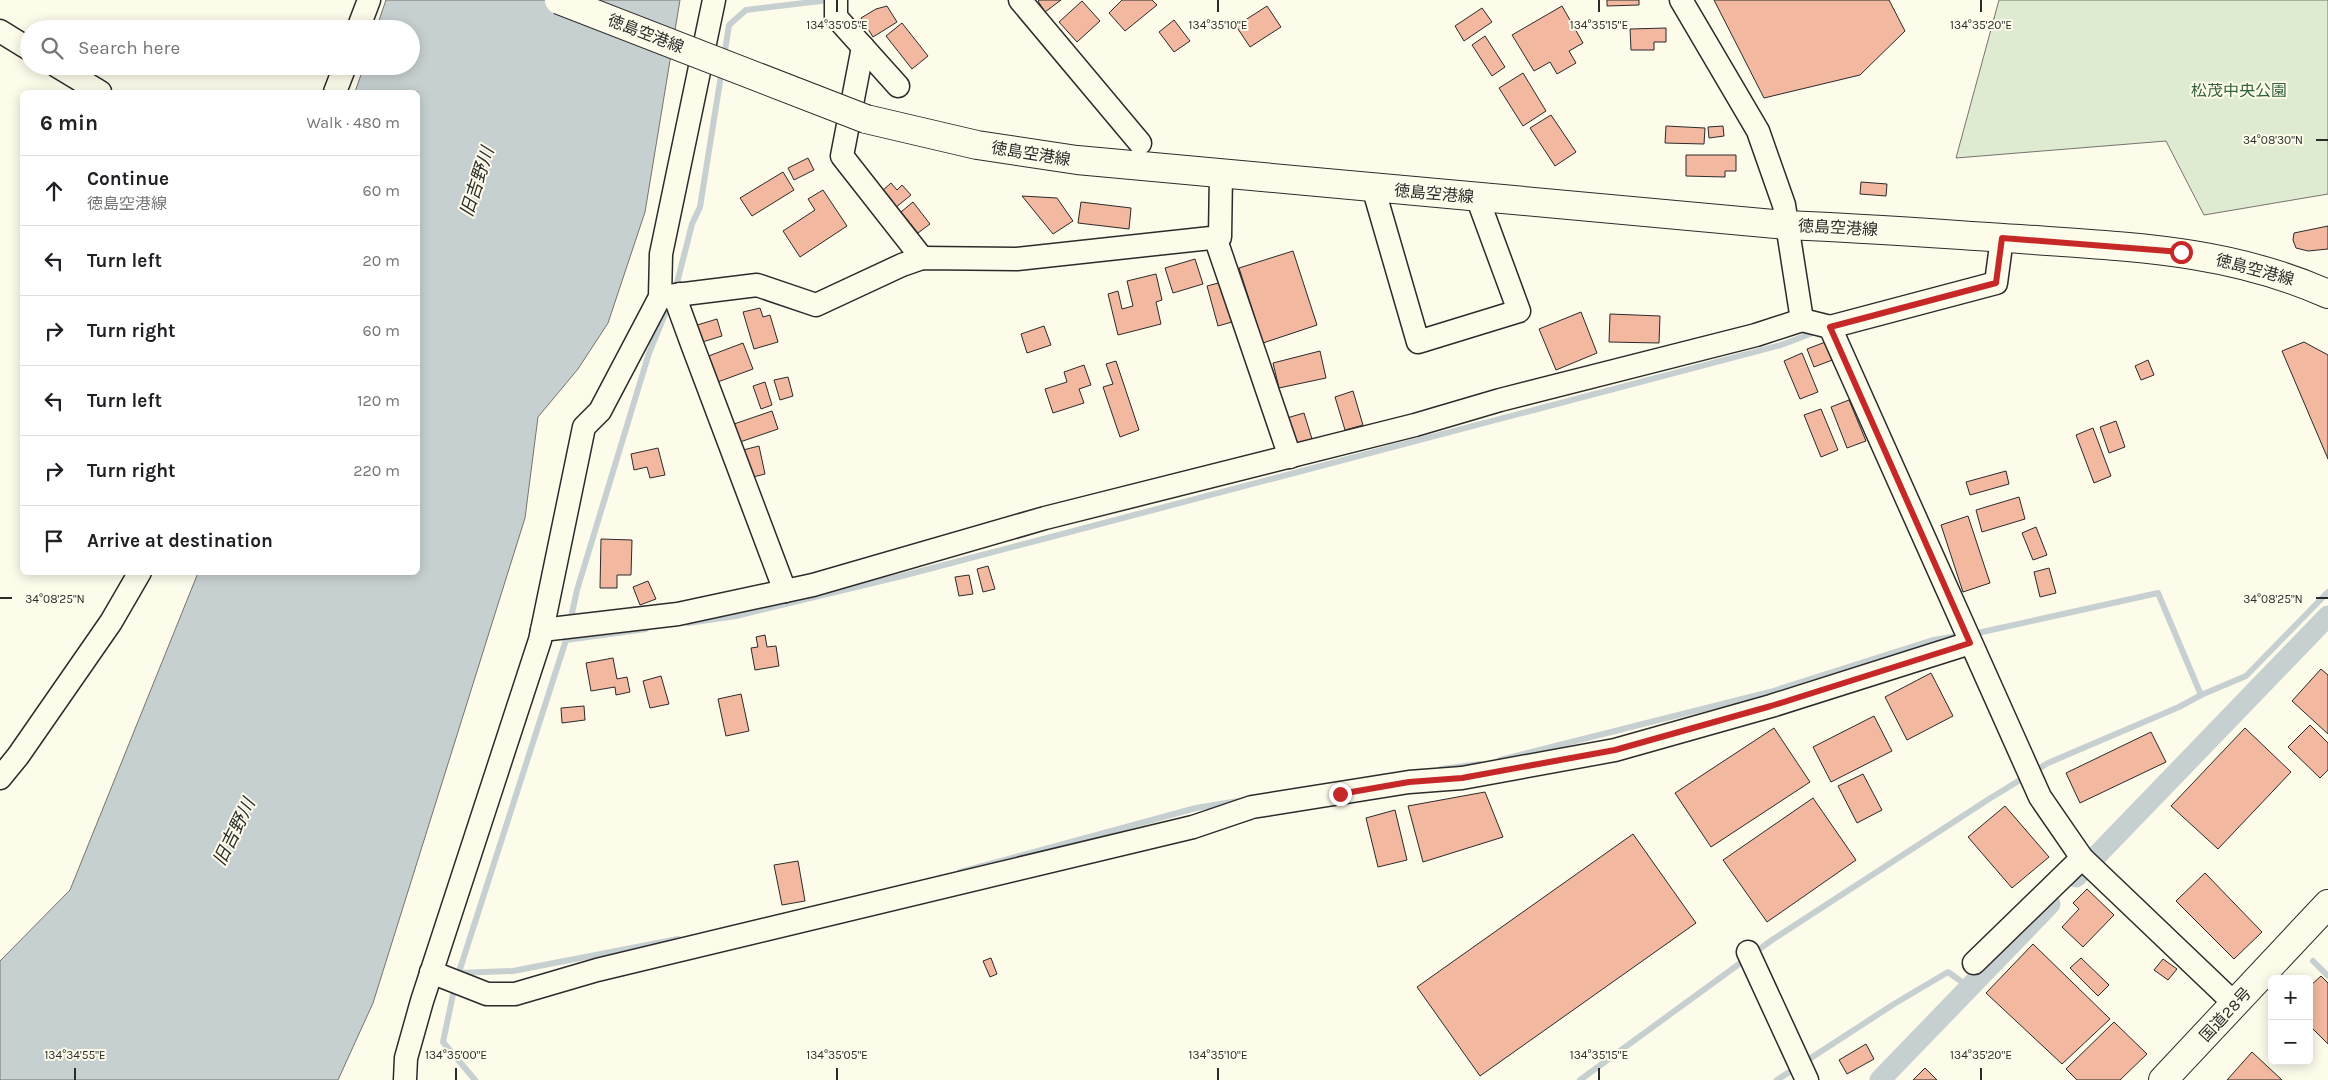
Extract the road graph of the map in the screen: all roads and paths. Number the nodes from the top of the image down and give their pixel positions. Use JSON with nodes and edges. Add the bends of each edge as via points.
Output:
{"nodes":[{"id":1,"x":369,"y":0,"type":"edge"},
{"id":2,"x":560,"y":0,"type":"edge"},
{"id":3,"x":714,"y":0,"type":"edge"},
{"id":4,"x":1020,"y":0,"type":"edge"},
{"id":5,"x":1681,"y":0,"type":"edge"},
{"id":6,"x":836,"y":3,"type":"edge"},
{"id":7,"x":361,"y":20,"type":"edge"},
{"id":8,"x":0,"y":31,"type":"edge"},
{"id":9,"x":20,"y":43,"type":"edge"},
{"id":10,"x":863,"y":47,"type":"junction"},
{"id":11,"x":72,"y":75,"type":"edge"},
{"id":12,"x":342,"y":75,"type":"edge"},
{"id":13,"x":898,"y":86,"type":"dead end"},
{"id":14,"x":97,"y":90,"type":"edge"},
{"id":15,"x":336,"y":90,"type":"edge"},
{"id":16,"x":1140,"y":143,"type":"dead end"},
{"id":17,"x":1221,"y":174,"type":"junction"},
{"id":18,"x":1372,"y":187,"type":"junction"},
{"id":19,"x":1477,"y":197,"type":"junction"},
{"id":20,"x":1786,"y":225,"type":"junction"},
{"id":21,"x":1215,"y":237,"type":"junction"},
{"id":22,"x":2002,"y":238,"type":"junction"},
{"id":23,"x":922,"y":258,"type":"junction"},
{"id":24,"x":2328,"y":294,"type":"edge"},
{"id":25,"x":670,"y":296,"type":"junction"},
{"id":26,"x":1802,"y":320,"type":"junction"},
{"id":27,"x":1830,"y":327,"type":"junction"},
{"id":28,"x":1290,"y":457,"type":"junction"},
{"id":29,"x":138,"y":575,"type":"edge"},
{"id":30,"x":785,"y":591,"type":"junction"},
{"id":31,"x":542,"y":630,"type":"junction"},
{"id":32,"x":1970,"y":643,"type":"junction"},
{"id":33,"x":0,"y":778,"type":"edge"},
{"id":34,"x":2082,"y":858,"type":"junction"},
{"id":35,"x":2328,"y":904,"type":"edge"},
{"id":36,"x":1748,"y":952,"type":"dead end"},
{"id":37,"x":1974,"y":963,"type":"dead end"},
{"id":38,"x":431,"y":972,"type":"junction"},
{"id":39,"x":2235,"y":1004,"type":"junction"},
{"id":40,"x":2173,"y":1076,"type":"edge"},
{"id":41,"x":405,"y":1080,"type":"edge"},
{"id":42,"x":1807,"y":1080,"type":"edge"}],
"edges":[{"from":1,"to":7,"type":"street"},
{"from":2,"to":17,"type":"main road","name":"徳島空港線","bridge":true,"via":[[866,119],[977,144],[1077,160]]},
{"from":3,"to":25,"type":"street","via":[[661,254]]},
{"from":4,"to":16,"type":"street"},
{"from":5,"to":20,"type":"street","via":[[1758,131],[1784,205]]},
{"from":6,"to":10,"type":"street","via":[[836,17]]},
{"from":8,"to":9,"type":"street"},
{"from":10,"to":13,"type":"street"},
{"from":10,"to":23,"type":"street","via":[[842,156]]},
{"from":11,"to":14,"type":"street"},
{"from":12,"to":15,"type":"street"},
{"from":17,"to":18,"type":"main road","name":"徳島空港線"},
{"from":17,"to":21,"type":"street","via":[[1220,237]]},
{"from":18,"to":19,"type":"main road","name":"徳島空港線"},
{"from":18,"to":19,"type":"street","via":[[1418,342],[1519,310]]},
{"from":19,"to":20,"type":"main road","name":"徳島空港線"},
{"from":20,"to":22,"type":"main road","name":"徳島空港線"},
{"from":20,"to":26,"type":"street"},
{"from":21,"to":23,"type":"street","via":[[1017,259]]},
{"from":21,"to":28,"type":"street"},
{"from":22,"to":24,"type":"main road","name":"徳島空港線","via":[[2181,252],[2266,271]]},
{"from":22,"to":27,"type":"street","via":[[1996,283]]},
{"from":23,"to":25,"type":"street","via":[[816,305],[757,285]]},
{"from":25,"to":30,"type":"street","via":[[677,303]]},
{"from":25,"to":31,"type":"street","via":[[600,411],[584,427]]},
{"from":26,"to":27,"type":"street"},
{"from":26,"to":28,"type":"street","via":[[1756,335]]},
{"from":27,"to":32,"type":"street"},
{"from":28,"to":30,"type":"street","via":[[1045,518]]},
{"from":29,"to":33,"type":"street","via":[[111,622]]},
{"from":30,"to":31,"type":"street","via":[[678,614]]},
{"from":31,"to":38,"type":"street"},
{"from":32,"to":34,"type":"street","via":[[2040,797]]},
{"from":32,"to":38,"type":"street","via":[[1771,706],[1615,750],[1462,778],[1409,782],[1252,808],[1193,827],[606,968],[515,994],[487,994]]},
{"from":34,"to":37,"type":"street"},
{"from":34,"to":39,"type":"street"},
{"from":35,"to":39,"type":"main road","name":"国道28号"},
{"from":36,"to":42,"type":"street"},
{"from":38,"to":41,"type":"street","via":[[406,1058]]},
{"from":39,"to":40,"type":"main road","name":"国道28号"}]}
